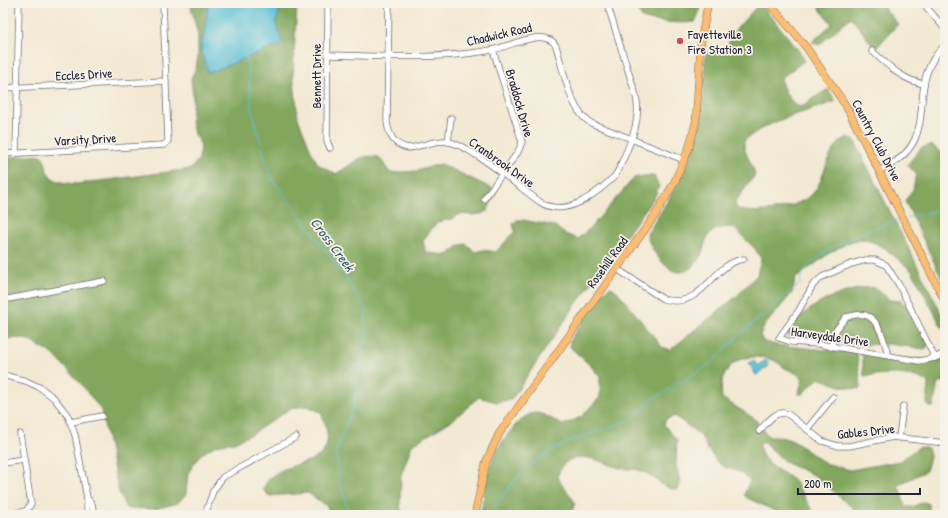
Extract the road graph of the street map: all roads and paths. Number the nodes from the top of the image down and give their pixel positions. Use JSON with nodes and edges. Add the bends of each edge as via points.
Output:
{"nodes":[{"id":1,"x":19,"y":3,"type":"edge"},
{"id":2,"x":24,"y":3,"type":"edge"},
{"id":3,"x":163,"y":3,"type":"edge"},
{"id":4,"x":328,"y":3,"type":"edge"},
{"id":5,"x":389,"y":3,"type":"edge"},
{"id":6,"x":607,"y":3,"type":"edge"},
{"id":7,"x":708,"y":3,"type":"edge"},
{"id":8,"x":769,"y":3,"type":"edge"},
{"id":9,"x":923,"y":3,"type":"edge"},
{"id":10,"x":945,"y":29,"type":"edge"},
{"id":11,"x":945,"y":45,"type":"edge"},
{"id":12,"x":493,"y":50,"type":"junction"},
{"id":13,"x":872,"y":51,"type":"dead end"},
{"id":14,"x":327,"y":55,"type":"junction"},
{"id":15,"x":388,"y":56,"type":"junction"},
{"id":16,"x":166,"y":81,"type":"junction"},
{"id":17,"x":924,"y":84,"type":"junction"},
{"id":18,"x":3,"y":88,"type":"edge"},
{"id":19,"x":17,"y":88,"type":"junction"},
{"id":20,"x":451,"y":118,"type":"dead end"},
{"id":21,"x":631,"y":139,"type":"junction"},
{"id":22,"x":448,"y":142,"type":"junction"},
{"id":23,"x":330,"y":148,"type":"dead end"},
{"id":24,"x":16,"y":153,"type":"junction"},
{"id":25,"x":3,"y":154,"type":"edge"},
{"id":26,"x":684,"y":160,"type":"junction"},
{"id":27,"x":880,"y":170,"type":"junction"},
{"id":28,"x":502,"y":174,"type":"junction"},
{"id":29,"x":484,"y":199,"type":"dead end"},
{"id":30,"x":744,"y":259,"type":"dead end"},
{"id":31,"x":617,"y":269,"type":"junction"},
{"id":32,"x":104,"y":281,"type":"dead end"},
{"id":33,"x":942,"y":288,"type":"edge"},
{"id":34,"x":3,"y":300,"type":"edge"},
{"id":35,"x":945,"y":301,"type":"edge"},
{"id":36,"x":831,"y":347,"type":"junction"},
{"id":37,"x":945,"y":353,"type":"edge"},
{"id":38,"x":888,"y":355,"type":"junction"},
{"id":39,"x":935,"y":358,"type":"junction"},
{"id":40,"x":3,"y":375,"type":"edge"},
{"id":41,"x":833,"y":397,"type":"dead end"},
{"id":42,"x":903,"y":406,"type":"dead end"},
{"id":43,"x":102,"y":416,"type":"dead end"},
{"id":44,"x":71,"y":422,"type":"junction"},
{"id":45,"x":807,"y":429,"type":"junction"},
{"id":46,"x":760,"y":431,"type":"dead end"},
{"id":47,"x":20,"y":434,"type":"dead end"},
{"id":48,"x":296,"y":437,"type":"dead end"},
{"id":49,"x":899,"y":438,"type":"junction"},
{"id":50,"x":945,"y":443,"type":"edge"},
{"id":51,"x":24,"y":460,"type":"junction"},
{"id":52,"x":3,"y":464,"type":"edge"},
{"id":53,"x":87,"y":498,"type":"junction"},
{"id":54,"x":6,"y":515,"type":"edge"},
{"id":55,"x":87,"y":515,"type":"edge"},
{"id":56,"x":94,"y":515,"type":"edge"},
{"id":57,"x":205,"y":515,"type":"edge"},
{"id":58,"x":475,"y":515,"type":"edge"}],
"edges":[{"from":1,"to":2,"type":"street"},
{"from":1,"to":19,"type":"street"},
{"from":3,"to":16,"type":"street"},
{"from":4,"to":14,"type":"street","name":"Bennett Drive"},
{"from":5,"to":15,"type":"street","name":"Cranbrook Drive"},
{"from":6,"to":21,"type":"street","name":"Cranbrook Drive","via":[[638,101],[638,121]]},
{"from":7,"to":26,"type":"main road","name":"Rosehill Road","via":[[701,42],[696,121]]},
{"from":8,"to":27,"type":"main road","name":"Country Club Drive","via":[[800,38],[834,87]]},
{"from":9,"to":10,"type":"street"},
{"from":11,"to":17,"type":"street","via":[[930,63]]},
{"from":12,"to":15,"type":"street","name":"Chadwick Road","via":[[438,56]]},
{"from":12,"to":21,"type":"street","name":"Chadwick Road","via":[[541,36],[551,39],[556,46],[579,113],[592,123]]},
{"from":12,"to":28,"type":"street","name":"Braddock Drive","via":[[522,139],[520,150]]},
{"from":13,"to":17,"type":"street","via":[[902,77]]},
{"from":14,"to":15,"type":"street","name":"Chadwick Road"},
{"from":14,"to":23,"type":"street","name":"Bennett Drive","via":[[327,141]]},
{"from":15,"to":22,"type":"street","name":"Cranbrook Drive","via":[[387,122],[390,136],[398,144],[408,148]]},
{"from":16,"to":19,"type":"street","name":"Eccles Drive"},
{"from":16,"to":24,"type":"street","name":"Varsity Drive","via":[[166,143],[156,147]]},
{"from":17,"to":27,"type":"street","via":[[922,122],[918,138],[898,160]]},
{"from":18,"to":19,"type":"street","name":"Eccles Drive"},
{"from":19,"to":24,"type":"street"},
{"from":20,"to":22,"type":"street"},
{"from":21,"to":26,"type":"street","name":"Chadwick Road"},
{"from":21,"to":28,"type":"street","name":"Cranbrook Drive","via":[[615,176],[574,205],[557,208],[546,206]]},
{"from":22,"to":28,"type":"street","name":"Cranbrook Drive","via":[[470,150]]},
{"from":24,"to":25,"type":"street","name":"Varsity Drive"},
{"from":26,"to":31,"type":"main road","name":"Rosehill Road","via":[[664,200]]},
{"from":27,"to":33,"type":"main road","name":"Country Club Drive"},
{"from":28,"to":29,"type":"street","name":"Braddock Drive"},
{"from":30,"to":31,"type":"street","via":[[726,267],[698,293],[683,301],[662,299]]},
{"from":31,"to":58,"type":"main road","name":"Rosehill Road","via":[[499,434],[486,462]]},
{"from":32,"to":34,"type":"street"},
{"from":33,"to":35,"type":"main road","name":"Country Club Drive"},
{"from":36,"to":38,"type":"street","name":"Harveydale Drive"},
{"from":36,"to":38,"type":"street","via":[[836,330],[846,317],[864,314],[871,317],[876,325]]},
{"from":36,"to":39,"type":"street","name":"Harveydale Drive","via":[[779,338],[813,285],[822,277],[851,264],[875,260],[886,265],[895,278]]},
{"from":37,"to":39,"type":"street","name":"Harveydale Drive"},
{"from":38,"to":39,"type":"street","name":"Harveydale Drive","via":[[920,361]]},
{"from":40,"to":44,"type":"street","via":[[22,379],[41,388],[60,404]]},
{"from":41,"to":45,"type":"street"},
{"from":42,"to":49,"type":"street"},
{"from":43,"to":44,"type":"street"},
{"from":44,"to":53,"type":"street"},
{"from":45,"to":46,"type":"street","name":"Gables Drive","via":[[790,415],[781,413],[773,416]]},
{"from":45,"to":49,"type":"street","name":"Gables Drive","via":[[822,441],[838,446]]},
{"from":47,"to":51,"type":"street"},
{"from":48,"to":57,"type":"street","via":[[220,479]]},
{"from":49,"to":50,"type":"street","name":"Gables Drive"},
{"from":51,"to":52,"type":"street"},
{"from":51,"to":54,"type":"street","via":[[30,507],[24,512]]},
{"from":53,"to":55,"type":"street"},
{"from":53,"to":56,"type":"street","via":[[92,504]]}]}
